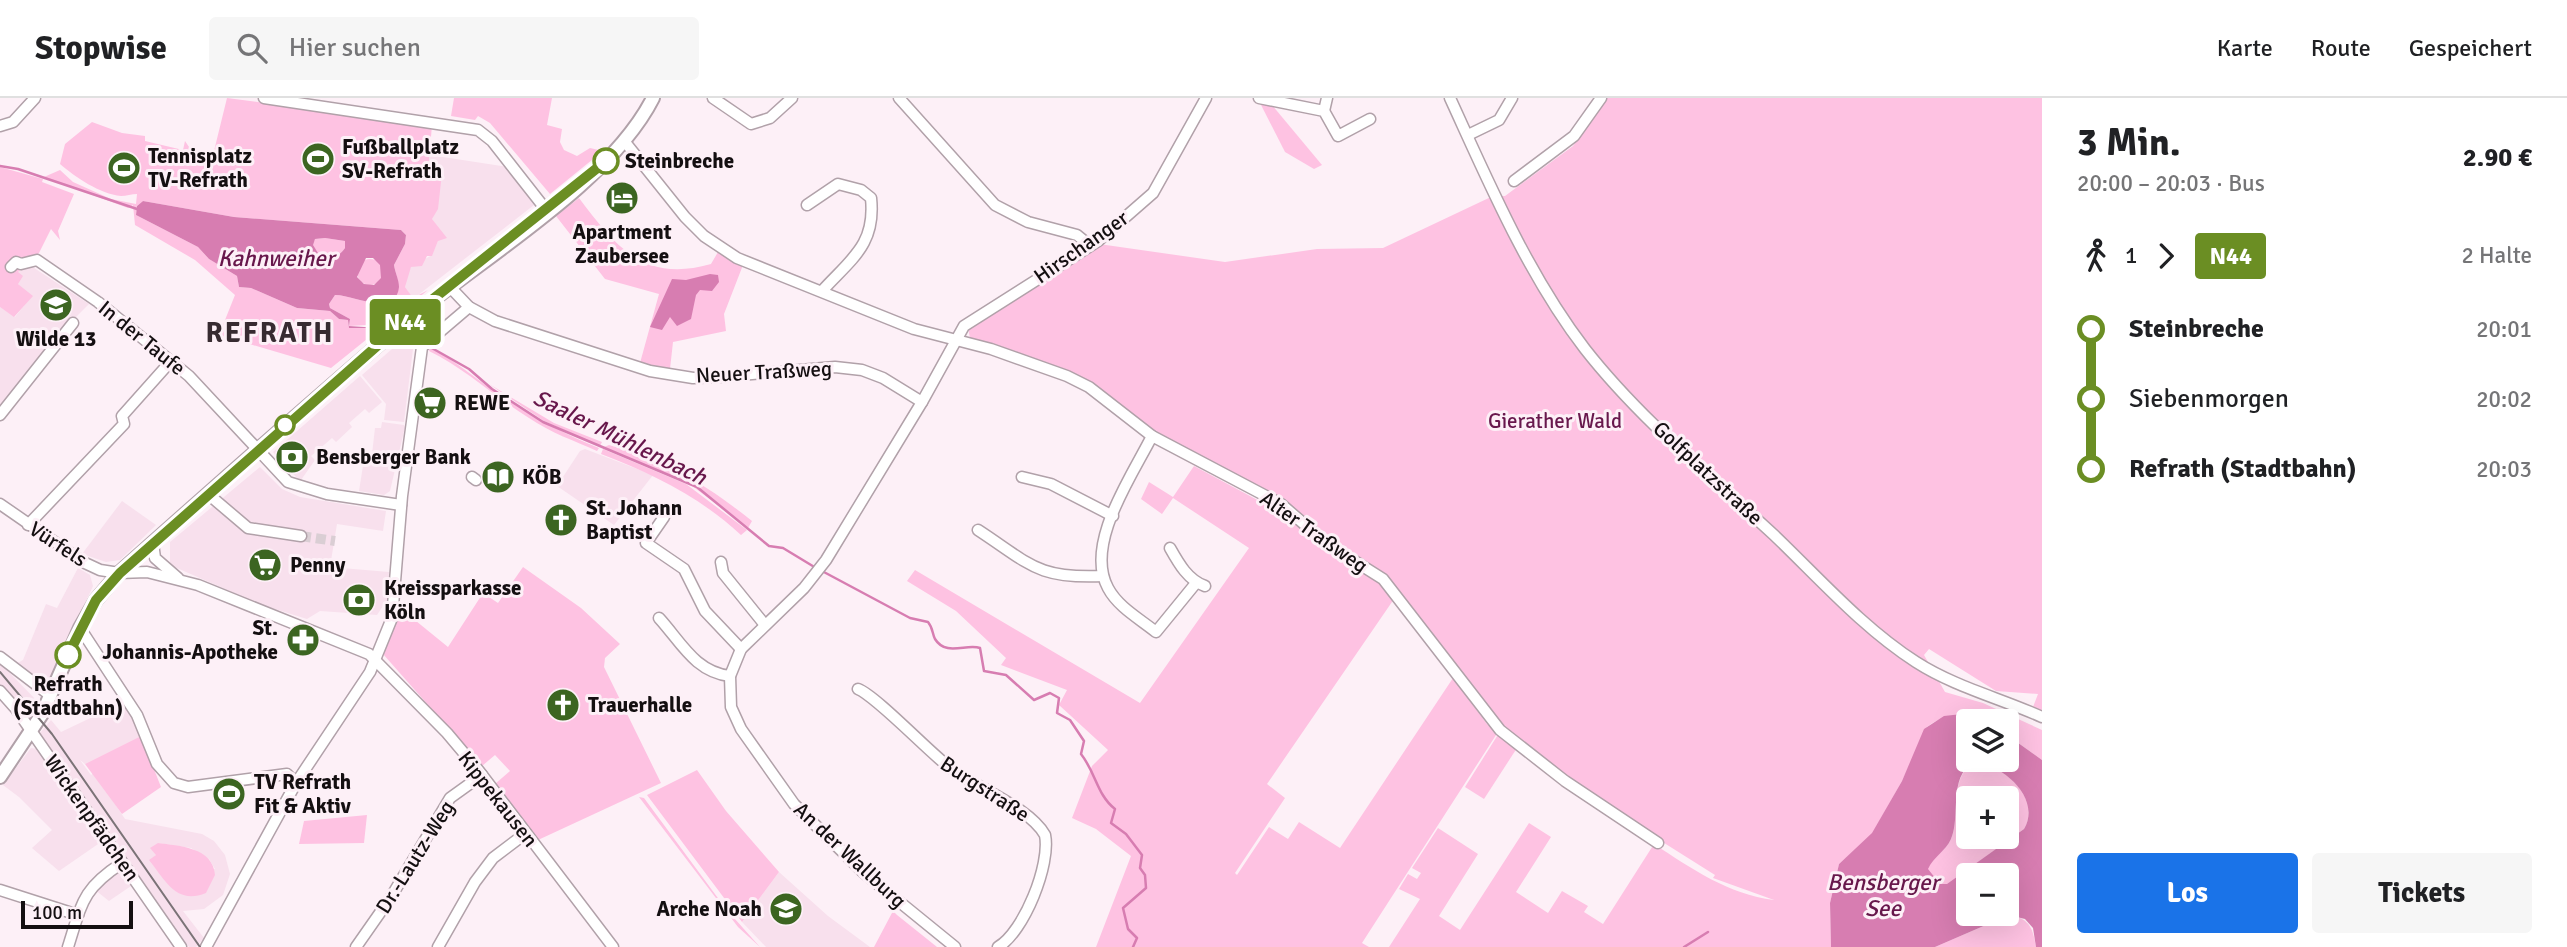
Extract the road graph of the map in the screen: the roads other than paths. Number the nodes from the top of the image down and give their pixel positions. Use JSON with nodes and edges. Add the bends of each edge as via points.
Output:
{"nodes":[{"id":1,"x":35,"y":98,"type":"edge"},
{"id":2,"x":264,"y":98,"type":"edge"},
{"id":3,"x":653,"y":98,"type":"edge"},
{"id":4,"x":713,"y":98,"type":"edge"},
{"id":5,"x":792,"y":98,"type":"edge"},
{"id":6,"x":899,"y":98,"type":"edge"},
{"id":7,"x":1206,"y":98,"type":"edge"},
{"id":8,"x":1262,"y":98,"type":"edge"},
{"id":9,"x":1327,"y":98,"type":"edge"},
{"id":10,"x":1450,"y":98,"type":"edge"},
{"id":11,"x":1512,"y":98,"type":"edge"},
{"id":12,"x":1601,"y":98,"type":"edge"},
{"id":13,"x":1324,"y":111,"type":"junction"},
{"id":14,"x":1370,"y":119,"type":"dead end"},
{"id":15,"x":0,"y":126,"type":"edge"},
{"id":16,"x":1468,"y":135,"type":"junction"},
{"id":17,"x":625,"y":142,"type":"junction"},
{"id":18,"x":1514,"y":181,"type":"dead end"},
{"id":19,"x":807,"y":205,"type":"dead end"},
{"id":20,"x":547,"y":211,"type":"junction"},
{"id":21,"x":1088,"y":244,"type":"junction"},
{"id":22,"x":11,"y":267,"type":"dead end"},
{"id":23,"x":450,"y":287,"type":"junction"},
{"id":24,"x":822,"y":291,"type":"junction"},
{"id":25,"x":469,"y":307,"type":"junction"},
{"id":26,"x":73,"y":323,"type":"dead end"},
{"id":27,"x":956,"y":339,"type":"junction"},
{"id":28,"x":172,"y":361,"type":"junction"},
{"id":29,"x":922,"y":402,"type":"junction"},
{"id":30,"x":0,"y":415,"type":"edge"},
{"id":31,"x":1152,"y":436,"type":"junction"},
{"id":32,"x":258,"y":449,"type":"junction"},
{"id":33,"x":1022,"y":477,"type":"dead end"},
{"id":34,"x":208,"y":494,"type":"junction"},
{"id":35,"x":0,"y":504,"type":"edge"},
{"id":36,"x":401,"y":505,"type":"junction"},
{"id":37,"x":1113,"y":516,"type":"junction"},
{"id":38,"x":664,"y":517,"type":"dead end"},
{"id":39,"x":28,"y":525,"type":"junction"},
{"id":40,"x":978,"y":530,"type":"dead end"},
{"id":41,"x":301,"y":536,"type":"tunnel mouth"},
{"id":42,"x":153,"y":543,"type":"junction"},
{"id":43,"x":1170,"y":548,"type":"dead end"},
{"id":44,"x":721,"y":562,"type":"dead end"},
{"id":45,"x":120,"y":573,"type":"junction"},
{"id":46,"x":1103,"y":576,"type":"junction"},
{"id":47,"x":181,"y":581,"type":"junction"},
{"id":48,"x":659,"y":618,"type":"dead end"},
{"id":49,"x":765,"y":625,"type":"junction"},
{"id":50,"x":80,"y":628,"type":"junction"},
{"id":51,"x":741,"y":649,"type":"junction"},
{"id":52,"x":0,"y":657,"type":"edge"},
{"id":53,"x":375,"y":659,"type":"junction"},
{"id":54,"x":730,"y":676,"type":"junction"},
{"id":55,"x":858,"y":690,"type":"dead end"},
{"id":56,"x":0,"y":691,"type":"edge"},
{"id":57,"x":51,"y":696,"type":"junction"},
{"id":58,"x":2042,"y":717,"type":"edge"},
{"id":59,"x":32,"y":731,"type":"junction"},
{"id":60,"x":482,"y":775,"type":"junction"},
{"id":61,"x":0,"y":777,"type":"edge"},
{"id":62,"x":296,"y":783,"type":"junction"},
{"id":63,"x":526,"y":833,"type":"junction"},
{"id":64,"x":1658,"y":843,"type":"dead end"},
{"id":65,"x":122,"y":863,"type":"junction"},
{"id":66,"x":0,"y":890,"type":"edge"},
{"id":67,"x":78,"y":915,"type":"junction"},
{"id":68,"x":208,"y":946,"type":"edge"},
{"id":69,"x":68,"y":947,"type":"edge"},
{"id":70,"x":181,"y":947,"type":"edge"},
{"id":71,"x":356,"y":947,"type":"edge"},
{"id":72,"x":438,"y":947,"type":"edge"},
{"id":73,"x":613,"y":947,"type":"edge"},
{"id":74,"x":955,"y":947,"type":"edge"},
{"id":75,"x":998,"y":947,"type":"edge"}],
"edges":[{"from":1,"to":15,"type":"street","via":[[13,122]]},
{"from":2,"to":20,"type":"street","via":[[478,130],[492,141]]},
{"from":3,"to":17,"type":"main road"},
{"from":4,"to":5,"type":"street","via":[[751,124],[770,118]]},
{"from":6,"to":21,"type":"street","via":[[996,205],[1028,222],[1077,235]]},
{"from":7,"to":21,"type":"street","name":"Hirschanger","via":[[1153,193],[1106,235]]},
{"from":8,"to":13,"type":"street"},
{"from":9,"to":13,"type":"street"},
{"from":10,"to":16,"type":"street","name":"Golfplatzstraße"},
{"from":11,"to":16,"type":"street","via":[[1499,120]]},
{"from":12,"to":18,"type":"street","via":[[1574,136]]},
{"from":13,"to":14,"type":"street","via":[[1338,136]]},
{"from":16,"to":58,"type":"street","name":"Golfplatzstraße","via":[[1504,214],[1556,306],[1586,350],[1628,397],[1903,653],[1954,681]]},
{"from":17,"to":20,"type":"main road"},
{"from":17,"to":24,"type":"street","name":"Alter Traßweg","via":[[704,236],[737,258]]},
{"from":19,"to":24,"type":"street","via":[[838,184],[861,190],[870,198],[872,225],[865,242]]},
{"from":20,"to":23,"type":"main road"},
{"from":21,"to":27,"type":"street","name":"Hirschanger","via":[[964,326]]},
{"from":22,"to":28,"type":"street","name":"In der Taufe","via":[[16,262],[37,260]]},
{"from":23,"to":25,"type":"street","name":"Neuer Traßweg"},
{"from":23,"to":32,"type":"main road"},
{"from":24,"to":27,"type":"street","name":"Alter Traßweg","via":[[914,328]]},
{"from":25,"to":29,"type":"street","name":"Neuer Traßweg","via":[[512,328],[650,371],[693,378],[835,367],[862,370]]},
{"from":25,"to":36,"type":"street","via":[[423,344]]},
{"from":26,"to":30,"type":"street"},
{"from":27,"to":29,"type":"street","name":"An der Wallburg"},
{"from":27,"to":31,"type":"street","name":"Alter Traßweg","via":[[1078,382]]},
{"from":28,"to":32,"type":"street","name":"In der Taufe"},
{"from":28,"to":39,"type":"street","via":[[122,416],[124,424]]},
{"from":29,"to":49,"type":"street","name":"An der Wallburg","via":[[815,575]]},
{"from":31,"to":37,"type":"street"},
{"from":31,"to":64,"type":"street","name":"Alter Traßweg","via":[[1281,504],[1326,542],[1383,579],[1490,720],[1565,782]]},
{"from":32,"to":34,"type":"main road"},
{"from":32,"to":36,"type":"street","name":"In der Taufe","via":[[292,484]]},
{"from":33,"to":37,"type":"street","via":[[1051,484]]},
{"from":34,"to":41,"type":"street","via":[[248,528]]},
{"from":34,"to":42,"type":"main road"},
{"from":35,"to":39,"type":"street","name":"Vürfels"},
{"from":36,"to":53,"type":"street","via":[[393,610]]},
{"from":37,"to":46,"type":"street","via":[[1101,548]]},
{"from":38,"to":51,"type":"street","via":[[646,543],[684,569],[705,611]]},
{"from":39,"to":45,"type":"street","name":"Vürfels","via":[[85,563]]},
{"from":40,"to":46,"type":"street","via":[[1029,566],[1051,574]]},
{"from":42,"to":45,"type":"main road"},
{"from":42,"to":47,"type":"street","via":[[155,558]]},
{"from":43,"to":46,"type":"street","via":[[1181,568],[1201,584],[1156,632],[1117,601]]},
{"from":44,"to":49,"type":"street","via":[[723,573]]},
{"from":45,"to":47,"type":"street","name":"Vürfels","via":[[136,571]]},
{"from":45,"to":50,"type":"main road","via":[[96,600]]},
{"from":47,"to":53,"type":"street","name":"Kippekausen","via":[[361,649]]},
{"from":48,"to":54,"type":"street","via":[[700,667]]},
{"from":49,"to":51,"type":"street","name":"An der Wallburg"},
{"from":50,"to":57,"type":"main road"},
{"from":50,"to":62,"type":"street","via":[[137,715],[157,764],[177,785],[287,774]]},
{"from":51,"to":54,"type":"street","name":"An der Wallburg"},
{"from":52,"to":57,"type":"street"},
{"from":53,"to":60,"type":"street","name":"Kippekausen"},
{"from":53,"to":62,"type":"street"},
{"from":54,"to":74,"type":"street","name":"An der Wallburg","via":[[731,707],[741,729],[794,804],[864,873]]},
{"from":55,"to":75,"type":"street","name":"Burgstraße","via":[[933,755],[1027,816],[1045,835],[1045,860],[1020,925]]},
{"from":56,"to":59,"type":"street","name":"Wickenpfädchen"},
{"from":57,"to":59,"type":"main road"},
{"from":59,"to":61,"type":"main road"},
{"from":59,"to":65,"type":"street","name":"Wickenpfädchen"},
{"from":60,"to":63,"type":"street","name":"Kippekausen"},
{"from":60,"to":71,"type":"street","name":"Dr.-Lautz-Weg","via":[[450,798]]},
{"from":62,"to":68,"type":"street"},
{"from":63,"to":72,"type":"street","via":[[493,858]]},
{"from":63,"to":73,"type":"street","name":"Kippekausen"},
{"from":65,"to":67,"type":"street","via":[[95,881]]},
{"from":65,"to":70,"type":"street","name":"Wickenpfädchen"},
{"from":66,"to":67,"type":"street"},
{"from":67,"to":69,"type":"street"}]}
